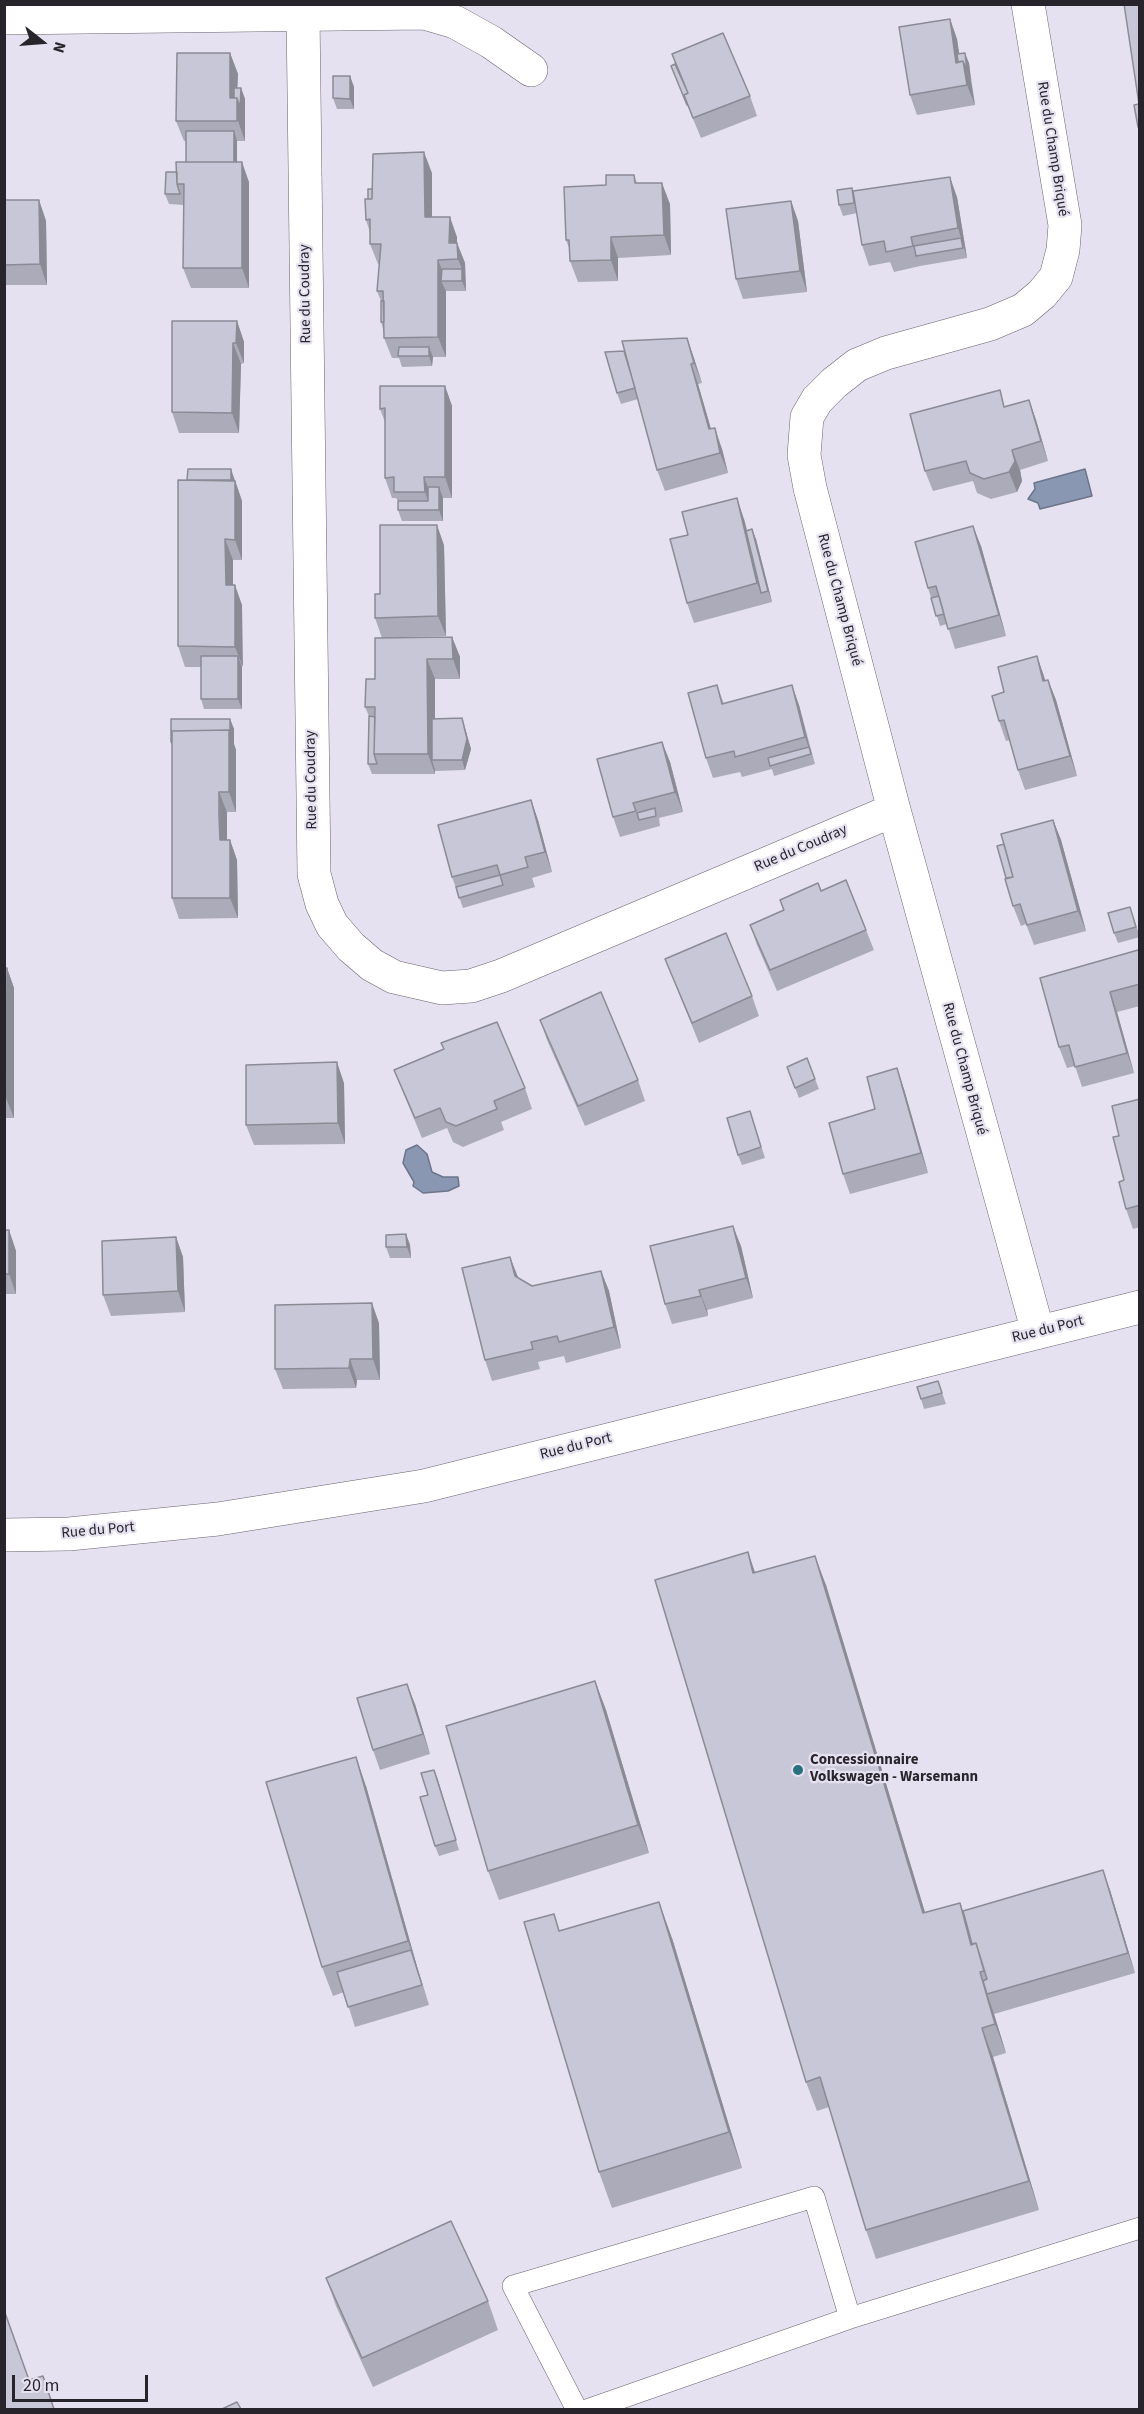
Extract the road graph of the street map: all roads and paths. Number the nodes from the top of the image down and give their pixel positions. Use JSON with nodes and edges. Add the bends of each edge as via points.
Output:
{"nodes":[{"id":1,"x":1028,"y":4,"type":"edge"},
{"id":2,"x":303,"y":13,"type":"junction"},
{"id":3,"x":4,"y":18,"type":"edge"},
{"id":4,"x":531,"y":70,"type":"dead end"},
{"id":5,"x":894,"y":810,"type":"junction"},
{"id":6,"x":1140,"y":1308,"type":"edge"},
{"id":7,"x":1038,"y":1332,"type":"junction"},
{"id":8,"x":4,"y":1535,"type":"edge"},
{"id":9,"x":1140,"y":2228,"type":"edge"},
{"id":10,"x":850,"y":2318,"type":"junction"},
{"id":11,"x":577,"y":2409,"type":"edge"},
{"id":12,"x":587,"y":2409,"type":"edge"}],
"edges":[{"from":1,"to":5,"type":"street","name":"Rue du Champ Briqué","via":[[1065,225],[1056,277],[1023,310],[857,365],[817,400],[807,417],[804,433],[810,488]]},
{"from":2,"to":3,"type":"street"},
{"from":2,"to":4,"type":"street","via":[[424,13],[455,22]]},
{"from":2,"to":5,"type":"street","name":"Rue du Coudray","via":[[314,874],[332,925],[372,965],[394,977],[442,988],[471,986]]},
{"from":5,"to":7,"type":"street","name":"Rue du Champ Briqué"},
{"from":6,"to":7,"type":"street","name":"Rue du Port"},
{"from":7,"to":8,"type":"street","name":"Rue du Port","via":[[424,1486],[218,1519],[69,1534]]},
{"from":9,"to":10,"type":"lane"},
{"from":10,"to":11,"type":"lane","via":[[814,2197],[513,2286]]},
{"from":10,"to":12,"type":"lane"}]}
